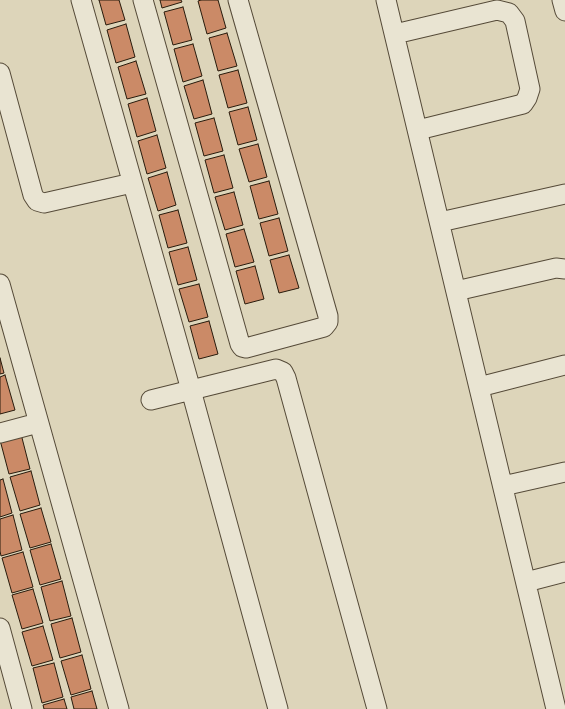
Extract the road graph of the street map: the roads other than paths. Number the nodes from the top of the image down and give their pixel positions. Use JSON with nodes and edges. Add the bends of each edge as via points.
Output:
{"nodes":[{"id":1,"x":81,"y":0,"type":"edge"},
{"id":2,"x":143,"y":0,"type":"edge"},
{"id":3,"x":238,"y":0,"type":"edge"},
{"id":4,"x":386,"y":0,"type":"edge"},
{"id":5,"x":562,"y":0,"type":"edge"},
{"id":6,"x":565,"y":11,"type":"edge"},
{"id":7,"x":394,"y":34,"type":"junction"},
{"id":8,"x":0,"y":73,"type":"edge"},
{"id":9,"x":418,"y":130,"type":"junction"},
{"id":10,"x":132,"y":183,"type":"junction"},
{"id":11,"x":565,"y":194,"type":"edge"},
{"id":12,"x":440,"y":222,"type":"junction"},
{"id":13,"x":565,"y":269,"type":"edge"},
{"id":14,"x":0,"y":284,"type":"edge"},
{"id":15,"x":456,"y":291,"type":"junction"},
{"id":16,"x":565,"y":365,"type":"edge"},
{"id":17,"x":479,"y":386,"type":"junction"},
{"id":18,"x":191,"y":390,"type":"junction"},
{"id":19,"x":151,"y":400,"type":"dead end"},
{"id":20,"x":38,"y":423,"type":"junction"},
{"id":21,"x":0,"y":433,"type":"edge"},
{"id":22,"x":565,"y":472,"type":"edge"},
{"id":23,"x":503,"y":486,"type":"junction"},
{"id":24,"x":565,"y":572,"type":"edge"},
{"id":25,"x":526,"y":582,"type":"junction"},
{"id":26,"x":0,"y":628,"type":"edge"},
{"id":27,"x":556,"y":673,"type":"edge"},
{"id":28,"x":22,"y":709,"type":"edge"},
{"id":29,"x":119,"y":709,"type":"edge"},
{"id":30,"x":278,"y":709,"type":"edge"},
{"id":31,"x":378,"y":709,"type":"edge"},
{"id":32,"x":556,"y":709,"type":"edge"}],
"edges":[{"from":1,"to":10,"type":"street"},
{"from":2,"to":3,"type":"street","via":[[240,344],[246,348],[324,327],[328,316]]},
{"from":4,"to":7,"type":"street"},
{"from":5,"to":6,"type":"street"},
{"from":7,"to":9,"type":"street"},
{"from":7,"to":9,"type":"street","via":[[497,10],[509,12],[515,20],[530,88],[523,104]]},
{"from":8,"to":10,"type":"street","via":[[37,201],[44,203]]},
{"from":9,"to":12,"type":"street"},
{"from":10,"to":18,"type":"street"},
{"from":11,"to":12,"type":"street"},
{"from":12,"to":15,"type":"street"},
{"from":13,"to":15,"type":"street","via":[[556,268]]},
{"from":14,"to":20,"type":"street"},
{"from":15,"to":17,"type":"street"},
{"from":16,"to":17,"type":"street"},
{"from":17,"to":23,"type":"street"},
{"from":18,"to":19,"type":"street"},
{"from":18,"to":30,"type":"street"},
{"from":18,"to":31,"type":"street","via":[[276,369],[283,372]]},
{"from":20,"to":21,"type":"street"},
{"from":20,"to":29,"type":"street"},
{"from":22,"to":23,"type":"street"},
{"from":23,"to":25,"type":"street"},
{"from":24,"to":25,"type":"street"},
{"from":25,"to":27,"type":"street"},
{"from":26,"to":28,"type":"street"},
{"from":27,"to":32,"type":"street"}]}
